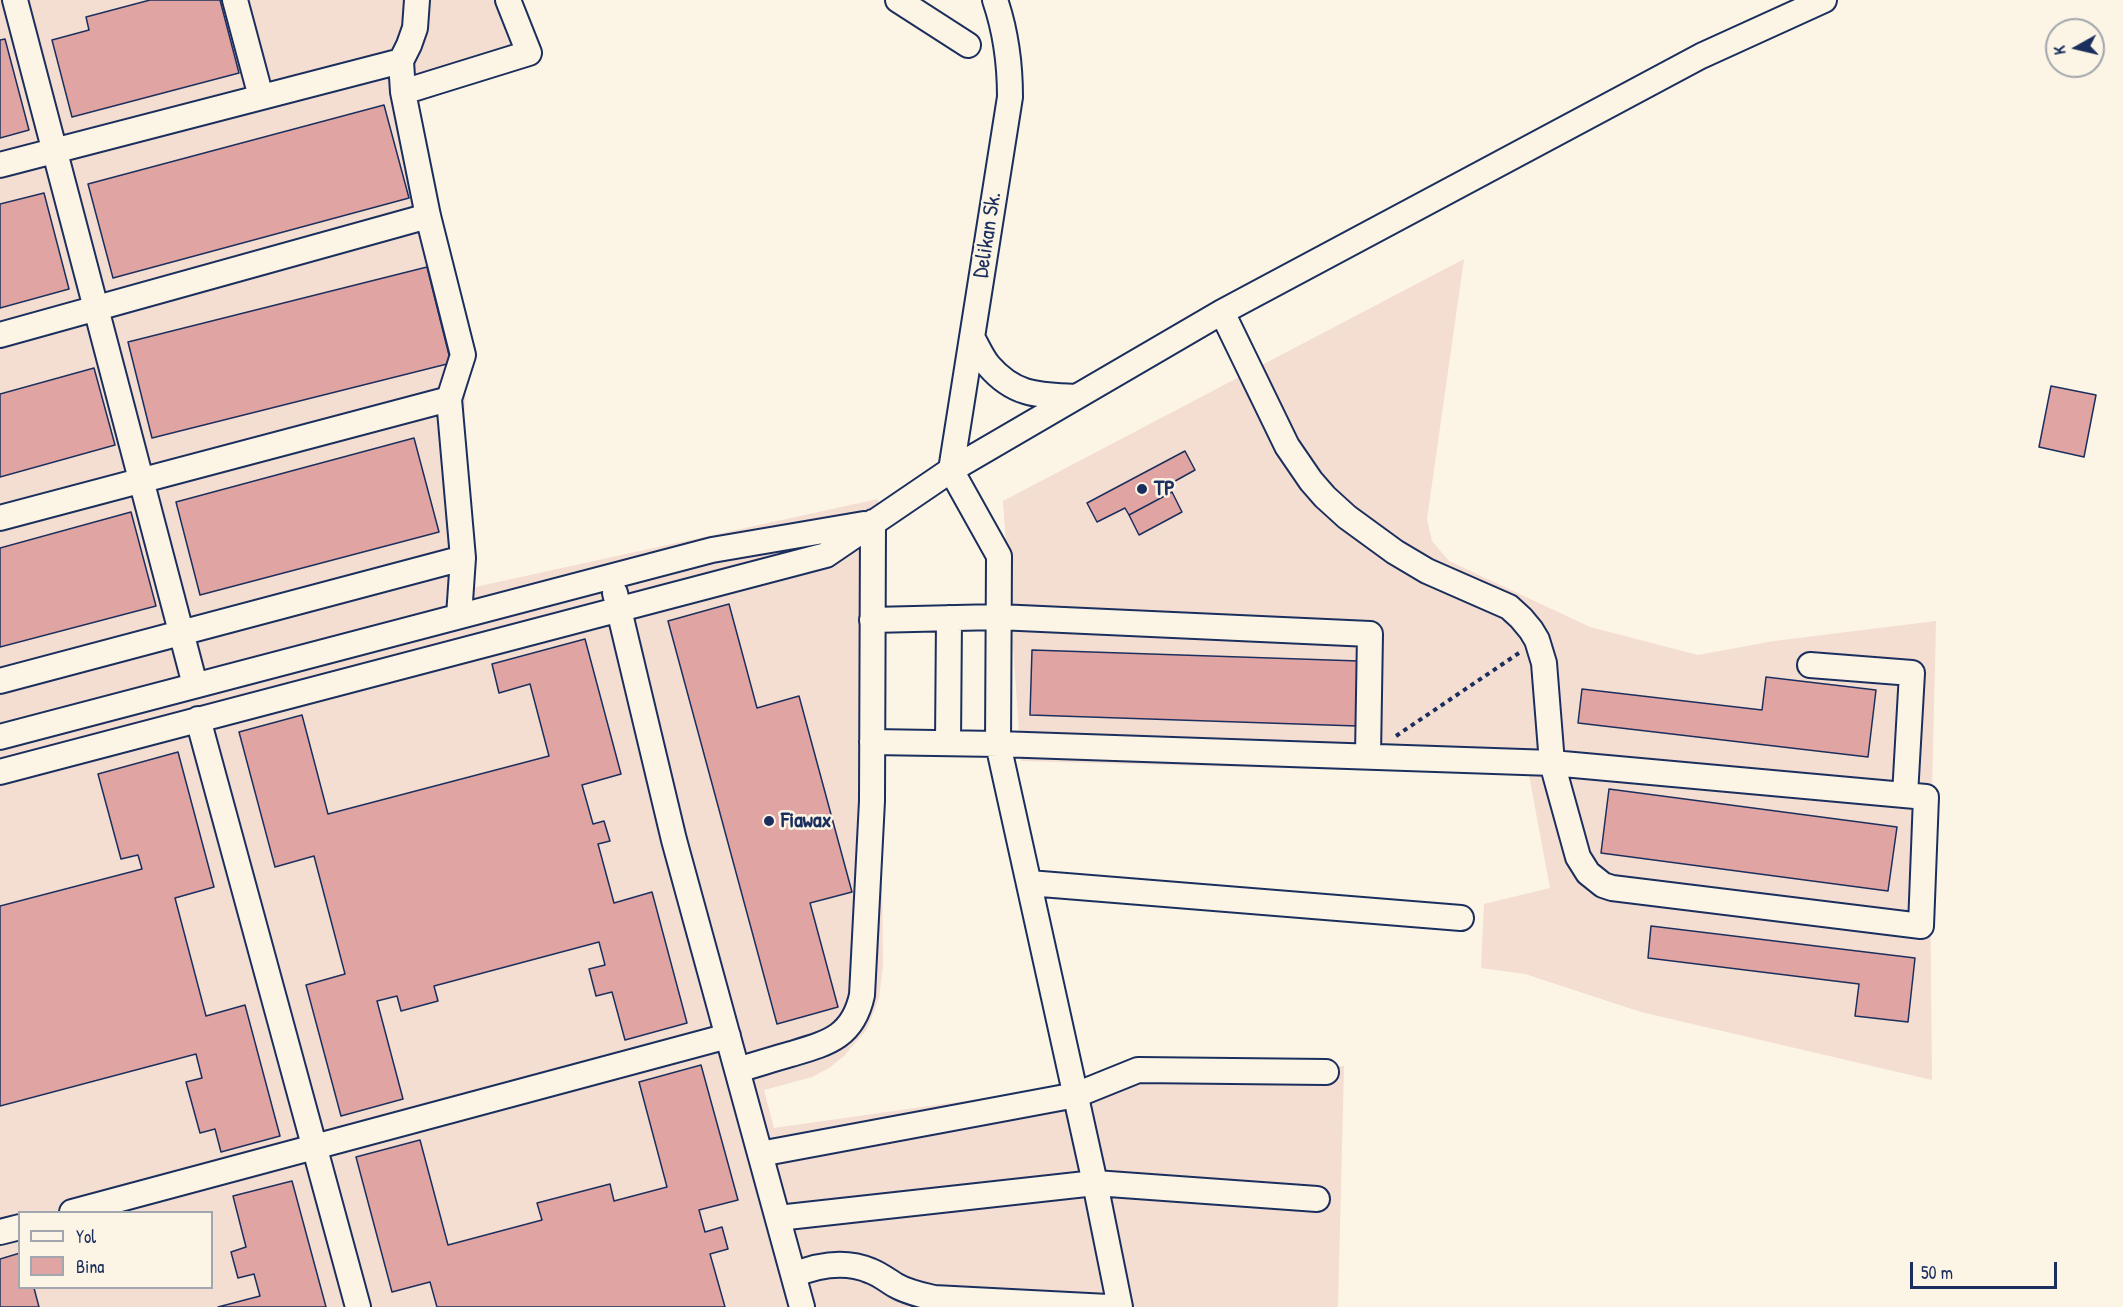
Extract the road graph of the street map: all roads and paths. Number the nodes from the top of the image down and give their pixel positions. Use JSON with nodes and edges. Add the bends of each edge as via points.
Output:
{"nodes":[{"id":1,"x":15,"y":0,"type":"edge"},
{"id":2,"x":235,"y":0,"type":"edge"},
{"id":3,"x":417,"y":0,"type":"edge"},
{"id":4,"x":508,"y":0,"type":"edge"},
{"id":5,"x":898,"y":0,"type":"edge"},
{"id":6,"x":995,"y":0,"type":"edge"},
{"id":7,"x":1824,"y":0,"type":"edge"},
{"id":8,"x":968,"y":45,"type":"dead end"},
{"id":9,"x":401,"y":61,"type":"junction"},
{"id":10,"x":403,"y":92,"type":"junction"},
{"id":11,"x":261,"y":97,"type":"junction"},
{"id":12,"x":55,"y":151,"type":"junction"},
{"id":13,"x":0,"y":165,"type":"edge"},
{"id":14,"x":428,"y":216,"type":"junction"},
{"id":15,"x":96,"y":308,"type":"junction"},
{"id":16,"x":1222,"y":312,"type":"junction"},
{"id":17,"x":0,"y":335,"type":"edge"},
{"id":18,"x":972,"y":337,"type":"junction"},
{"id":19,"x":1076,"y":398,"type":"junction"},
{"id":20,"x":448,"y":399,"type":"junction"},
{"id":21,"x":951,"y":470,"type":"junction"},
{"id":22,"x":141,"y":480,"type":"junction"},
{"id":23,"x":0,"y":518,"type":"edge"},
{"id":24,"x":873,"y":522,"type":"junction"},
{"id":25,"x":463,"y":558,"type":"junction"},
{"id":26,"x":611,"y":576,"type":"junction"},
{"id":27,"x":618,"y":608,"type":"junction"},
{"id":28,"x":459,"y":616,"type":"junction"},
{"id":29,"x":998,"y":617,"type":"junction"},
{"id":30,"x":950,"y":618,"type":"junction"},
{"id":31,"x":872,"y":620,"type":"junction"},
{"id":32,"x":181,"y":633,"type":"junction"},
{"id":33,"x":1537,"y":640,"type":"junction"},
{"id":34,"x":1810,"y":665,"type":"dead end"},
{"id":35,"x":0,"y":681,"type":"edge"},
{"id":36,"x":195,"y":685,"type":"junction"},
{"id":37,"x":198,"y":719,"type":"junction"},
{"id":38,"x":0,"y":738,"type":"edge"},
{"id":39,"x":872,"y":742,"type":"junction"},
{"id":40,"x":948,"y":743,"type":"junction"},
{"id":41,"x":998,"y":744,"type":"junction"},
{"id":42,"x":1368,"y":755,"type":"junction"},
{"id":43,"x":1552,"y":762,"type":"junction"},
{"id":44,"x":0,"y":772,"type":"edge"},
{"id":45,"x":1905,"y":795,"type":"junction"},
{"id":46,"x":1029,"y":884,"type":"junction"},
{"id":47,"x":1461,"y":918,"type":"dead end"},
{"id":48,"x":728,"y":1036,"type":"junction"},
{"id":49,"x":737,"y":1070,"type":"junction"},
{"id":50,"x":1326,"y":1072,"type":"dead end"},
{"id":51,"x":1076,"y":1095,"type":"junction"},
{"id":52,"x":315,"y":1147,"type":"junction"},
{"id":53,"x":760,"y":1154,"type":"junction"},
{"id":54,"x":1095,"y":1183,"type":"junction"},
{"id":55,"x":1317,"y":1199,"type":"dead end"},
{"id":56,"x":76,"y":1211,"type":"edge"},
{"id":57,"x":778,"y":1218,"type":"junction"},
{"id":58,"x":18,"y":1228,"type":"edge"},
{"id":59,"x":0,"y":1232,"type":"edge"},
{"id":60,"x":794,"y":1275,"type":"junction"},
{"id":61,"x":358,"y":1307,"type":"edge"},
{"id":62,"x":802,"y":1307,"type":"edge"},
{"id":63,"x":1108,"y":1307,"type":"edge"},
{"id":64,"x":1120,"y":1307,"type":"edge"}],
"edges":[{"from":1,"to":12,"type":"street"},
{"from":2,"to":11,"type":"street"},
{"from":3,"to":9,"type":"street","via":[[415,28]]},
{"from":4,"to":10,"type":"street","via":[[529,52]]},
{"from":5,"to":8,"type":"street"},
{"from":6,"to":18,"type":"street","name":"Delikan Sk.","via":[[1007,44],[1010,97]]},
{"from":7,"to":16,"type":"street","via":[[1701,56]]},
{"from":9,"to":10,"type":"street"},
{"from":9,"to":11,"type":"street"},
{"from":10,"to":14,"type":"street"},
{"from":11,"to":12,"type":"street"},
{"from":12,"to":13,"type":"street"},
{"from":12,"to":15,"type":"street"},
{"from":14,"to":15,"type":"street"},
{"from":14,"to":20,"type":"street","via":[[464,355]]},
{"from":15,"to":17,"type":"street"},
{"from":15,"to":22,"type":"street"},
{"from":16,"to":19,"type":"street"},
{"from":16,"to":33,"type":"street","via":[[1287,446],[1325,497],[1403,557],[1509,607]]},
{"from":18,"to":19,"type":"street","via":[[988,365],[1014,388],[1035,395]]},
{"from":18,"to":21,"type":"street","name":"Delikan Sk."},
{"from":19,"to":21,"type":"street"},
{"from":20,"to":22,"type":"street"},
{"from":20,"to":25,"type":"street"},
{"from":21,"to":24,"type":"street"},
{"from":21,"to":29,"type":"street","via":[[999,556]]},
{"from":22,"to":23,"type":"street"},
{"from":22,"to":32,"type":"street"},
{"from":24,"to":26,"type":"street","via":[[712,550]]},
{"from":24,"to":27,"type":"street","via":[[826,555]]},
{"from":24,"to":31,"type":"street"},
{"from":25,"to":28,"type":"street"},
{"from":25,"to":32,"type":"street"},
{"from":26,"to":27,"type":"street"},
{"from":26,"to":28,"type":"street"},
{"from":27,"to":37,"type":"street"},
{"from":27,"to":48,"type":"street","via":[[674,840]]},
{"from":28,"to":36,"type":"street"},
{"from":29,"to":30,"type":"street"},
{"from":29,"to":41,"type":"street"},
{"from":29,"to":42,"type":"street","via":[[1370,634]]},
{"from":30,"to":31,"type":"street"},
{"from":30,"to":40,"type":"street"},
{"from":31,"to":39,"type":"street"},
{"from":32,"to":35,"type":"street"},
{"from":32,"to":36,"type":"street"},
{"from":33,"to":42,"type":"path"},
{"from":33,"to":43,"type":"street","via":[[1544,663]]},
{"from":34,"to":45,"type":"street","via":[[1912,673]]},
{"from":36,"to":38,"type":"street"},
{"from":37,"to":44,"type":"street"},
{"from":37,"to":52,"type":"street"},
{"from":39,"to":40,"type":"street"},
{"from":39,"to":49,"type":"street","via":[[859,1006],[849,1026],[834,1039]]},
{"from":40,"to":41,"type":"street"},
{"from":41,"to":42,"type":"street"},
{"from":41,"to":46,"type":"street"},
{"from":42,"to":43,"type":"street"},
{"from":43,"to":45,"type":"street"},
{"from":43,"to":45,"type":"street","via":[[1578,857],[1588,873],[1603,885],[1921,926],[1926,797]]},
{"from":46,"to":47,"type":"street"},
{"from":46,"to":51,"type":"street"},
{"from":48,"to":49,"type":"street"},
{"from":48,"to":52,"type":"street"},
{"from":49,"to":53,"type":"street"},
{"from":50,"to":51,"type":"street","via":[[1138,1070]]},
{"from":51,"to":53,"type":"street"},
{"from":51,"to":54,"type":"street"},
{"from":52,"to":56,"type":"street"},
{"from":52,"to":61,"type":"street"},
{"from":53,"to":57,"type":"street"},
{"from":54,"to":55,"type":"street"},
{"from":54,"to":57,"type":"street"},
{"from":54,"to":64,"type":"street"},
{"from":57,"to":60,"type":"street"},
{"from":58,"to":59,"type":"street"},
{"from":60,"to":62,"type":"street"},
{"from":60,"to":63,"type":"street","via":[[842,1265],[870,1270],[907,1291],[934,1298]]}]}
